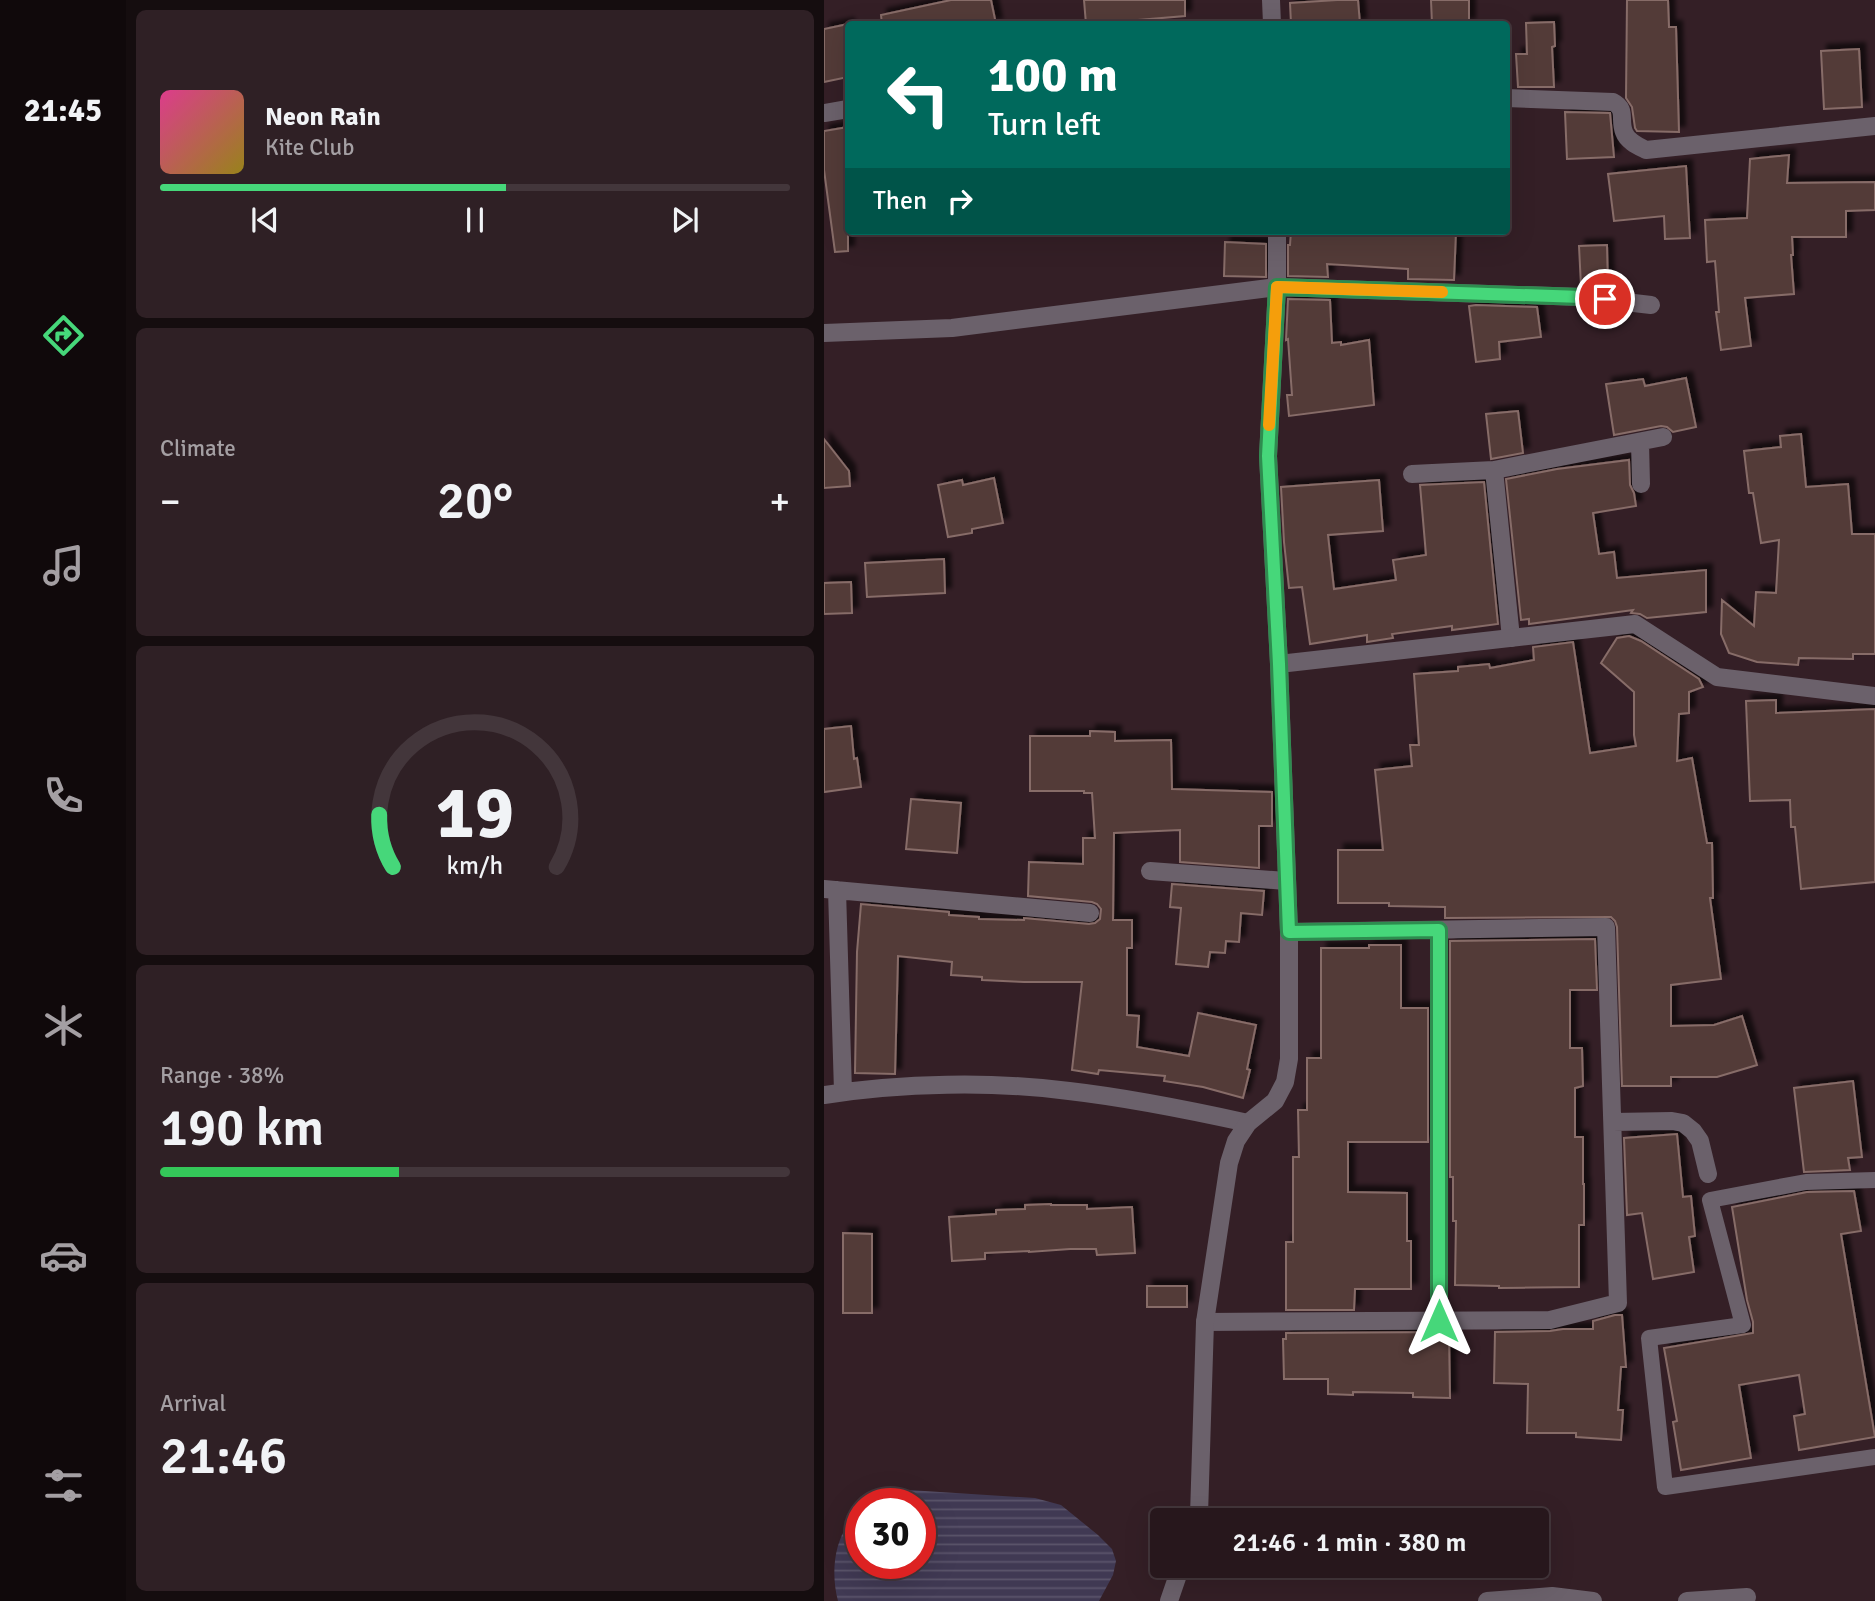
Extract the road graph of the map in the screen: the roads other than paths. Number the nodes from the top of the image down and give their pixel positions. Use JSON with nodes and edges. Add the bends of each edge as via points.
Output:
{"nodes":[{"id":1,"x":1271,"y":0,"type":"edge"},
{"id":2,"x":1272,"y":21,"type":"edge"},
{"id":3,"x":1510,"y":98,"type":"edge"},
{"id":4,"x":845,"y":109,"type":"edge"},
{"id":5,"x":824,"y":113,"type":"edge"},
{"id":6,"x":1875,"y":126,"type":"edge"},
{"id":7,"x":1277,"y":235,"type":"edge"},
{"id":8,"x":1277,"y":287,"type":"junction"},
{"id":9,"x":1651,"y":305,"type":"dead end"},
{"id":10,"x":824,"y":333,"type":"edge"},
{"id":11,"x":1663,"y":437,"type":"dead end"},
{"id":12,"x":1640,"y":442,"type":"junction"},
{"id":13,"x":1494,"y":470,"type":"junction"},
{"id":14,"x":1412,"y":474,"type":"dead end"},
{"id":15,"x":1641,"y":484,"type":"dead end"},
{"id":16,"x":1511,"y":638,"type":"junction"},
{"id":17,"x":1279,"y":664,"type":"junction"},
{"id":18,"x":1875,"y":696,"type":"edge"},
{"id":19,"x":1150,"y":871,"type":"dead end"},
{"id":20,"x":1286,"y":881,"type":"junction"},
{"id":21,"x":830,"y":889,"type":"edge"},
{"id":22,"x":1090,"y":913,"type":"dead end"},
{"id":23,"x":1439,"y":930,"type":"junction"},
{"id":24,"x":1289,"y":932,"type":"junction"},
{"id":25,"x":843,"y":1092,"type":"junction"},
{"id":26,"x":824,"y":1095,"type":"edge"},
{"id":27,"x":1613,"y":1122,"type":"junction"},
{"id":28,"x":1248,"y":1123,"type":"junction"},
{"id":29,"x":1708,"y":1174,"type":"dead end"},
{"id":30,"x":1875,"y":1180,"type":"edge"},
{"id":31,"x":1439,"y":1321,"type":"junction"},
{"id":32,"x":1205,"y":1322,"type":"junction"},
{"id":33,"x":1875,"y":1457,"type":"edge"},
{"id":34,"x":1199,"y":1508,"type":"edge"},
{"id":35,"x":1177,"y":1578,"type":"edge"},
{"id":36,"x":1747,"y":1597,"type":"dead end"},
{"id":37,"x":1169,"y":1601,"type":"edge"},
{"id":38,"x":1487,"y":1601,"type":"edge"},
{"id":39,"x":1593,"y":1601,"type":"edge"},
{"id":40,"x":1687,"y":1601,"type":"edge"}],
"edges":[{"from":1,"to":2,"type":"street"},
{"from":3,"to":6,"type":"street","via":[[1613,102],[1623,111],[1625,135],[1646,150]]},
{"from":4,"to":5,"type":"street"},
{"from":7,"to":8,"type":"street"},
{"from":8,"to":9,"type":"street","via":[[1582,297]]},
{"from":8,"to":10,"type":"street","via":[[952,328]]},
{"from":8,"to":17,"type":"street","via":[[1268,456]]},
{"from":11,"to":12,"type":"street"},
{"from":12,"to":13,"type":"street"},
{"from":12,"to":15,"type":"street"},
{"from":13,"to":14,"type":"street"},
{"from":13,"to":16,"type":"street"},
{"from":16,"to":17,"type":"street"},
{"from":16,"to":18,"type":"street","via":[[1635,624],[1717,677]]},
{"from":17,"to":20,"type":"street"},
{"from":19,"to":20,"type":"street"},
{"from":20,"to":24,"type":"street"},
{"from":21,"to":22,"type":"street"},
{"from":21,"to":25,"type":"street"},
{"from":23,"to":24,"type":"street"},
{"from":23,"to":27,"type":"street","via":[[1606,927]]},
{"from":23,"to":31,"type":"street"},
{"from":24,"to":28,"type":"street","via":[[1285,1082],[1275,1101]]},
{"from":25,"to":26,"type":"street"},
{"from":25,"to":28,"type":"street","via":[[1008,1085],[1155,1104]]},
{"from":27,"to":29,"type":"street","via":[[1683,1123],[1700,1141]]},
{"from":27,"to":31,"type":"street","via":[[1618,1303],[1550,1320]]},
{"from":28,"to":32,"type":"street","via":[[1229,1163]]},
{"from":30,"to":33,"type":"lane","via":[[1806,1182],[1710,1199],[1743,1325],[1649,1338],[1665,1488]]},
{"from":31,"to":32,"type":"street"},
{"from":32,"to":34,"type":"street"},
{"from":35,"to":37,"type":"street"},
{"from":36,"to":40,"type":"street"},
{"from":38,"to":39,"type":"street","via":[[1552,1595]]}]}
